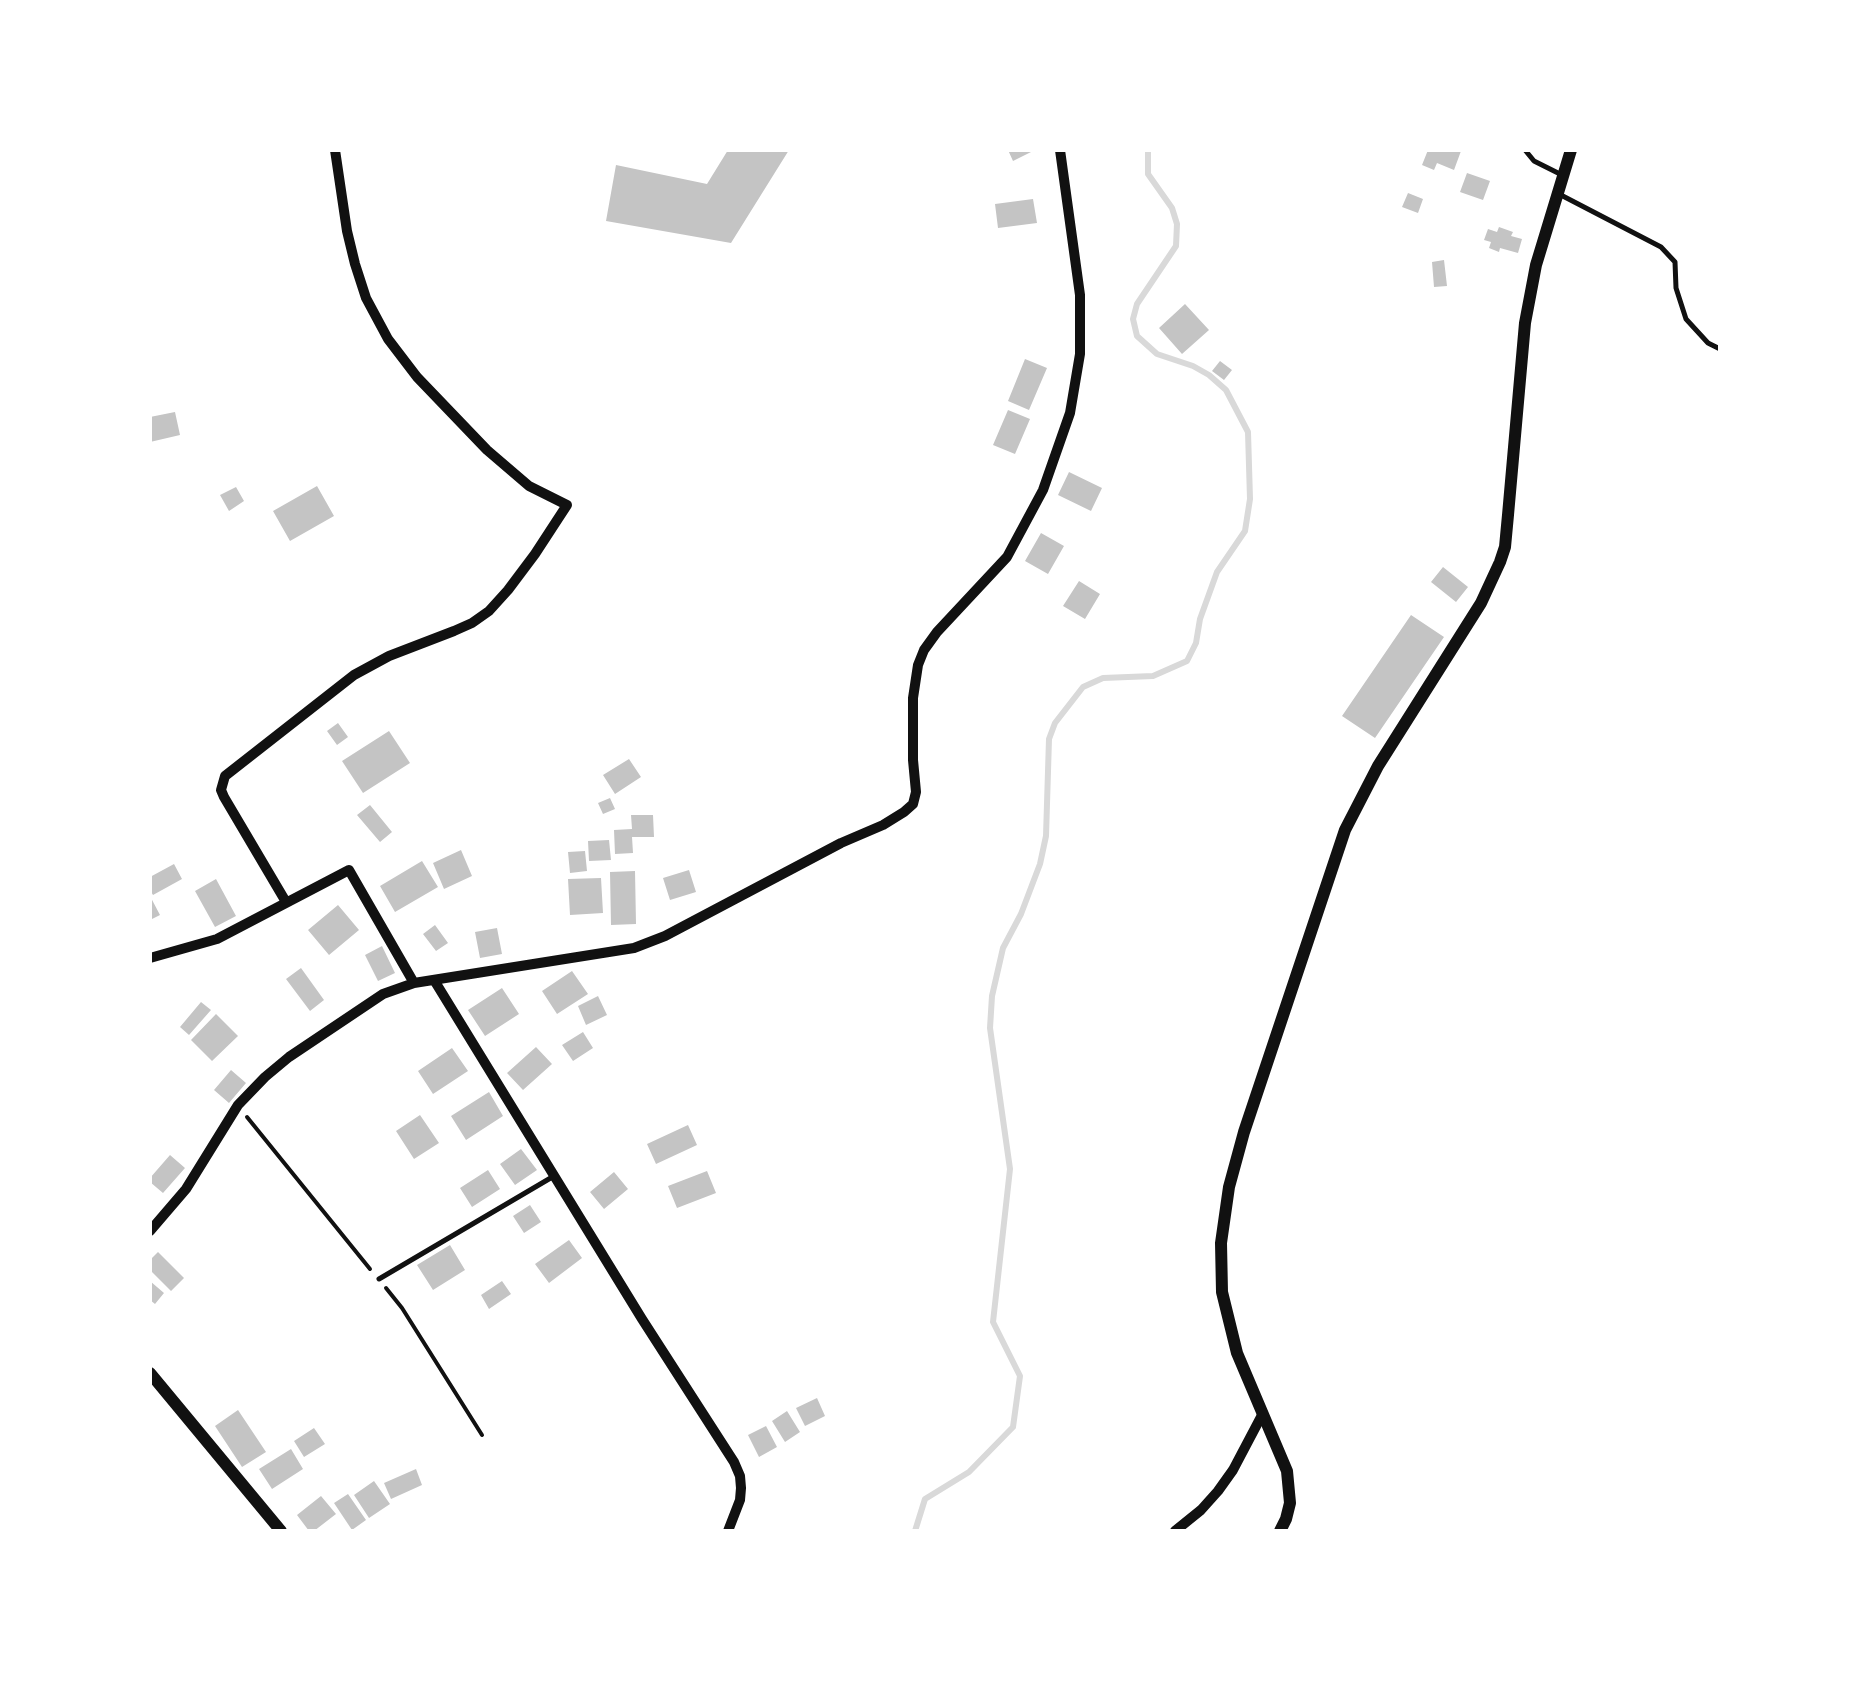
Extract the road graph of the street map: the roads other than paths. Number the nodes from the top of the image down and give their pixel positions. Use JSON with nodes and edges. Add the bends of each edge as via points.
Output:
{"nodes":[{"id":1,"x":335,"y":150,"type":"edge"},
{"id":2,"x":1060,"y":150,"type":"edge"},
{"id":3,"x":1526,"y":150,"type":"edge"},
{"id":4,"x":1571,"y":150,"type":"edge"},
{"id":5,"x":1562,"y":176,"type":"junction"},
{"id":6,"x":1557,"y":193,"type":"junction"},
{"id":7,"x":1720,"y":349,"type":"edge"},
{"id":8,"x":286,"y":902,"type":"junction"},
{"id":9,"x":150,"y":958,"type":"edge"},
{"id":10,"x":434,"y":980,"type":"junction"},
{"id":11,"x":414,"y":983,"type":"junction"},
{"id":12,"x":554,"y":1176,"type":"junction"},
{"id":13,"x":150,"y":1232,"type":"edge"},
{"id":14,"x":378,"y":1279,"type":"road end"},
{"id":15,"x":150,"y":1373,"type":"edge"},
{"id":16,"x":1262,"y":1415,"type":"junction"},
{"id":17,"x":281,"y":1531,"type":"edge"},
{"id":18,"x":728,"y":1531,"type":"edge"},
{"id":19,"x":1176,"y":1531,"type":"edge"},
{"id":20,"x":1280,"y":1531,"type":"edge"}],
"edges":[{"from":1,"to":8,"type":"street","via":[[354,264],[388,339],[498,460],[567,505],[489,611],[354,675],[225,776],[221,790]]},
{"from":2,"to":10,"type":"street","via":[[1080,295],[1073,400],[1054,462],[1017,540],[937,632],[918,665],[912,804],[883,825],[634,948]]},
{"from":3,"to":5,"type":"lane"},
{"from":4,"to":5,"type":"street"},
{"from":5,"to":6,"type":"street"},
{"from":6,"to":7,"type":"lane","via":[[1662,248],[1675,262],[1686,320]]},
{"from":6,"to":16,"type":"street","via":[[1525,323],[1500,562],[1345,830],[1232,1173],[1221,1243],[1222,1292]]},
{"from":8,"to":9,"type":"street","via":[[216,939]]},
{"from":8,"to":11,"type":"street","via":[[349,870]]},
{"from":10,"to":11,"type":"street"},
{"from":10,"to":12,"type":"street"},
{"from":11,"to":13,"type":"street","via":[[384,994],[264,1077]]},
{"from":12,"to":14,"type":"lane"},
{"from":12,"to":18,"type":"street","via":[[734,1462],[740,1500]]},
{"from":15,"to":17,"type":"street"},
{"from":16,"to":19,"type":"street","via":[[1218,1491]]},
{"from":16,"to":20,"type":"street","via":[[1289,1481]]}]}
